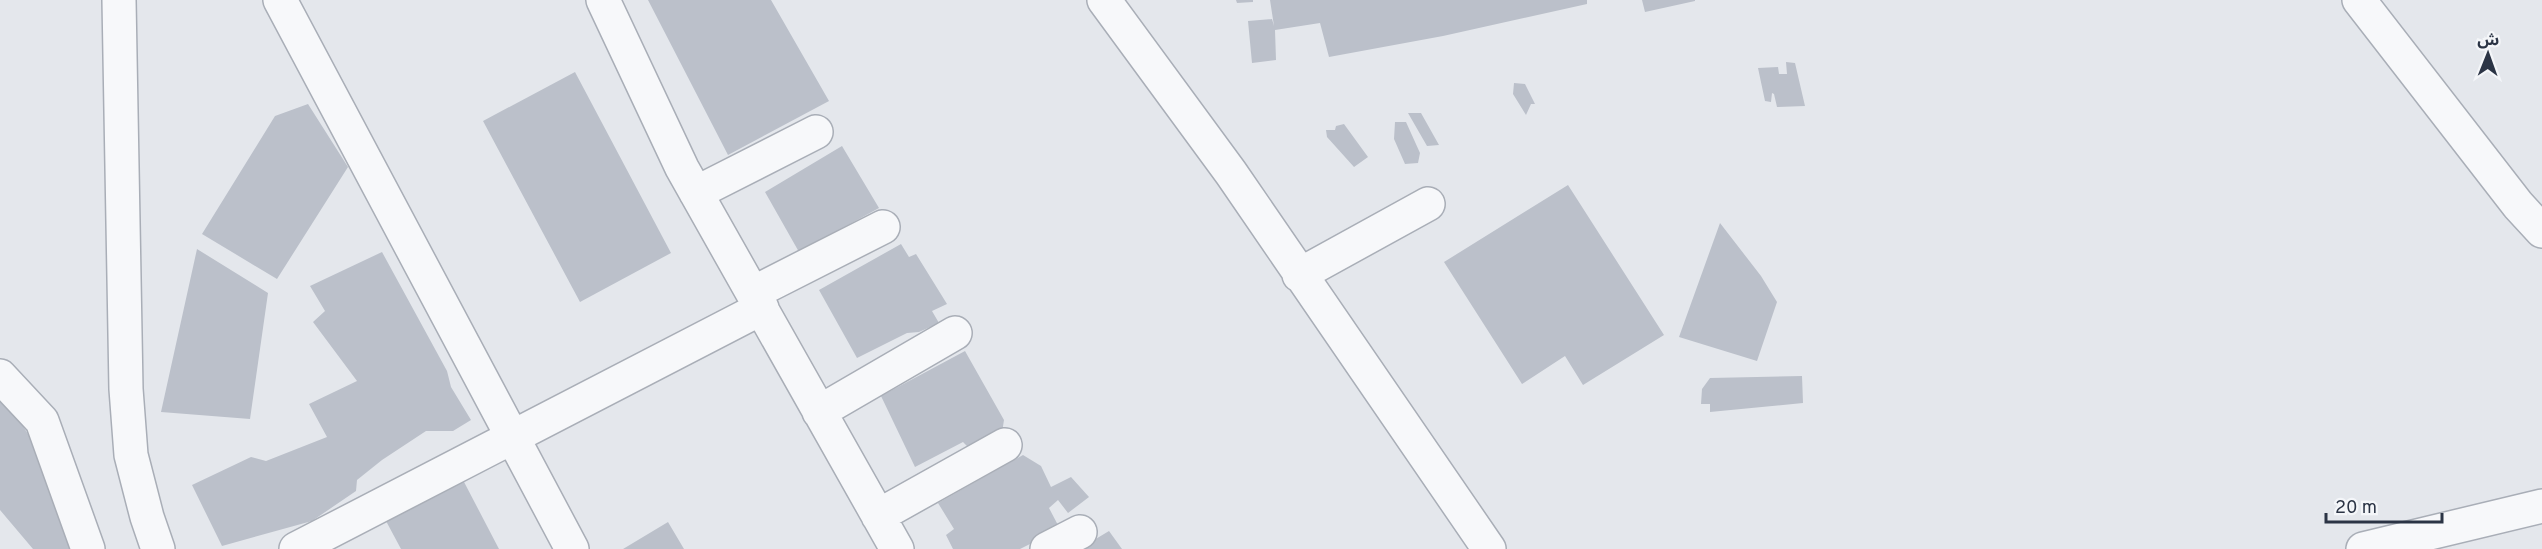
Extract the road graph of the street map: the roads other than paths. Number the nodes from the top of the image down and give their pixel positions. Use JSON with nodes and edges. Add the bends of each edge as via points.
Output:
{"nodes":[{"id":1,"x":119,"y":0,"type":"edge"},
{"id":2,"x":280,"y":0,"type":"edge"},
{"id":3,"x":603,"y":0,"type":"edge"},
{"id":4,"x":2359,"y":0,"type":"edge"},
{"id":5,"x":1114,"y":2,"type":"edge"},
{"id":6,"x":816,"y":132,"type":"dead end"},
{"id":7,"x":696,"y":193,"type":"junction"},
{"id":8,"x":1428,"y":204,"type":"dead end"},
{"id":9,"x":883,"y":227,"type":"dead end"},
{"id":10,"x":2542,"y":231,"type":"edge"},
{"id":11,"x":1299,"y":275,"type":"junction"},
{"id":12,"x":757,"y":301,"type":"junction"},
{"id":13,"x":955,"y":333,"type":"dead end"},
{"id":14,"x":0,"y":376,"type":"edge"},
{"id":15,"x":819,"y":412,"type":"junction"},
{"id":16,"x":513,"y":437,"type":"junction"},
{"id":17,"x":1005,"y":445,"type":"dead end"},
{"id":18,"x":2542,"y":506,"type":"edge"},
{"id":19,"x":878,"y":516,"type":"junction"},
{"id":20,"x":1080,"y":532,"type":"dead end"},
{"id":21,"x":88,"y":549,"type":"edge"},
{"id":22,"x":158,"y":549,"type":"edge"},
{"id":23,"x":296,"y":549,"type":"edge"},
{"id":24,"x":572,"y":549,"type":"edge"},
{"id":25,"x":897,"y":549,"type":"edge"},
{"id":26,"x":1047,"y":549,"type":"edge"},
{"id":27,"x":1489,"y":549,"type":"edge"},
{"id":28,"x":2363,"y":549,"type":"edge"}],
"edges":[{"from":1,"to":22,"type":"street","via":[[126,389],[131,455]]},
{"from":2,"to":16,"type":"street"},
{"from":3,"to":7,"type":"street"},
{"from":4,"to":10,"type":"street"},
{"from":5,"to":11,"type":"street"},
{"from":6,"to":7,"type":"street"},
{"from":7,"to":12,"type":"street"},
{"from":8,"to":11,"type":"street"},
{"from":9,"to":12,"type":"street"},
{"from":11,"to":27,"type":"street"},
{"from":12,"to":15,"type":"street"},
{"from":12,"to":16,"type":"street"},
{"from":13,"to":15,"type":"street"},
{"from":14,"to":21,"type":"street","via":[[42,422]]},
{"from":15,"to":19,"type":"street"},
{"from":16,"to":23,"type":"street"},
{"from":16,"to":24,"type":"street"},
{"from":17,"to":19,"type":"street"},
{"from":18,"to":28,"type":"street"},
{"from":19,"to":25,"type":"street"},
{"from":20,"to":26,"type":"street"}]}
